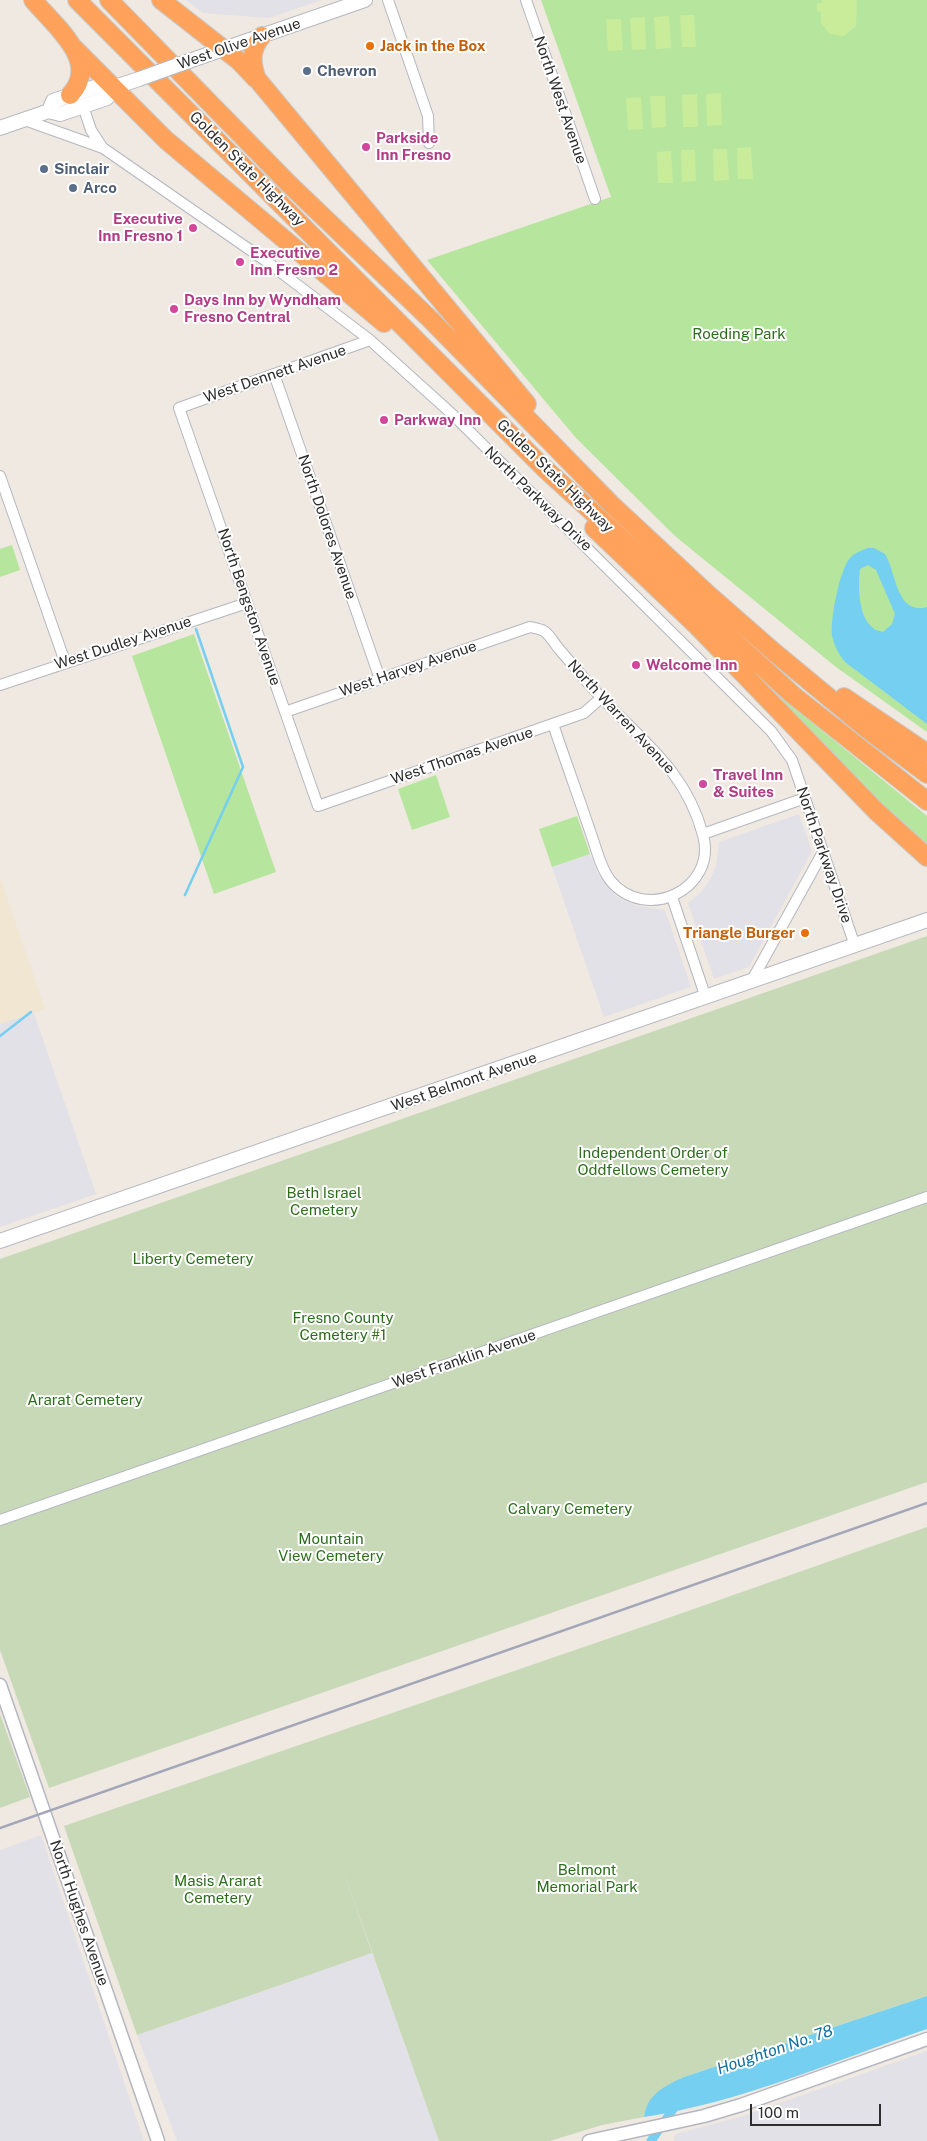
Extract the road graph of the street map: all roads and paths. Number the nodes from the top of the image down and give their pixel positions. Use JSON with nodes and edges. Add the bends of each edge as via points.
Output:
{"nodes":[{"id":1,"x":34,"y":0,"type":"edge"},
{"id":2,"x":77,"y":0,"type":"edge"},
{"id":3,"x":109,"y":0,"type":"edge"},
{"id":4,"x":161,"y":0,"type":"edge"},
{"id":5,"x":365,"y":0,"type":"edge"},
{"id":6,"x":388,"y":0,"type":"edge"},
{"id":7,"x":526,"y":0,"type":"edge"},
{"id":8,"x":262,"y":36,"type":"junction"},
{"id":9,"x":74,"y":48,"type":"junction"},
{"id":10,"x":224,"y":49,"type":"junction"},
{"id":11,"x":257,"y":79,"type":"junction"},
{"id":12,"x":112,"y":88,"type":"junction"},
{"id":13,"x":77,"y":101,"type":"junction"},
{"id":14,"x":22,"y":119,"type":"junction"},
{"id":15,"x":0,"y":128,"type":"edge"},
{"id":16,"x":429,"y":143,"type":"dead end"},
{"id":17,"x":103,"y":148,"type":"junction"},
{"id":18,"x":595,"y":199,"type":"dead end"},
{"id":19,"x":370,"y":340,"type":"junction"},
{"id":20,"x":437,"y":360,"type":"junction"},
{"id":21,"x":274,"y":374,"type":"junction"},
{"id":22,"x":179,"y":408,"type":"joint"},
{"id":23,"x":544,"y":468,"type":"junction"},
{"id":24,"x":0,"y":476,"type":"edge"},
{"id":25,"x":611,"y":504,"type":"junction"},
{"id":26,"x":247,"y":603,"type":"junction"},
{"id":27,"x":530,"y":627,"type":"joint"},
{"id":28,"x":774,"y":652,"type":"junction"},
{"id":29,"x":65,"y":662,"type":"junction"},
{"id":30,"x":380,"y":679,"type":"junction"},
{"id":31,"x":0,"y":685,"type":"edge"},
{"id":32,"x":601,"y":698,"type":"junction"},
{"id":33,"x":285,"y":712,"type":"junction"},
{"id":34,"x":553,"y":724,"type":"junction"},
{"id":35,"x":927,"y":753,"type":"edge"},
{"id":36,"x":927,"y":774,"type":"edge"},
{"id":37,"x":805,"y":798,"type":"junction"},
{"id":38,"x":927,"y":801,"type":"edge"},
{"id":39,"x":318,"y":806,"type":"joint"},
{"id":40,"x":703,"y":834,"type":"junction"},
{"id":41,"x":823,"y":852,"type":"junction"},
{"id":42,"x":927,"y":857,"type":"edge"},
{"id":43,"x":672,"y":897,"type":"junction"},
{"id":44,"x":927,"y":920,"type":"edge"},
{"id":45,"x":855,"y":946,"type":"junction"},
{"id":46,"x":750,"y":983,"type":"junction"},
{"id":47,"x":706,"y":998,"type":"junction"},
{"id":48,"x":927,"y":1197,"type":"edge"},
{"id":49,"x":0,"y":1241,"type":"edge"},
{"id":50,"x":0,"y":1520,"type":"edge"},
{"id":51,"x":0,"y":1685,"type":"edge"},
{"id":52,"x":927,"y":2039,"type":"edge"},
{"id":53,"x":158,"y":2141,"type":"edge"},
{"id":54,"x":588,"y":2141,"type":"edge"}],
"edges":[{"from":1,"to":9,"type":"highway"},
{"from":2,"to":20,"type":"highway","name":"Golden State Highway"},
{"from":3,"to":25,"type":"highway","name":"Golden State Highway"},
{"from":4,"to":10,"type":"highway"},
{"from":5,"to":8,"type":"main road","name":"West Olive Avenue"},
{"from":6,"to":16,"type":"street","via":[[428,116]]},
{"from":7,"to":18,"type":"street","name":"North West Avenue"},
{"from":8,"to":10,"type":"main road","name":"West Olive Avenue"},
{"from":8,"to":11,"type":"highway","via":[[252,54]]},
{"from":9,"to":12,"type":"highway"},
{"from":9,"to":13,"type":"highway","via":[[82,64]]},
{"from":10,"to":11,"type":"highway"},
{"from":10,"to":12,"type":"main road","name":"West Olive Avenue","bridge":true},
{"from":11,"to":25,"type":"highway"},
{"from":12,"to":13,"type":"main road","name":"West Olive Avenue","via":[[98,86]]},
{"from":12,"to":20,"type":"highway","via":[[166,140],[330,276],[415,352]]},
{"from":13,"to":14,"type":"main road","name":"West Olive Avenue","via":[[53,101],[49,111]]},
{"from":13,"to":17,"type":"street","name":"North Parkway Drive"},
{"from":14,"to":15,"type":"main road","name":"West Olive Avenue"},
{"from":14,"to":17,"type":"street","name":"North Parkway Drive"},
{"from":17,"to":19,"type":"street","name":"North Parkway Drive","via":[[266,261]]},
{"from":19,"to":21,"type":"street","name":"West Dennett Avenue"},
{"from":19,"to":37,"type":"street","name":"North Parkway Drive","via":[[452,414],[771,731],[792,760]]},
{"from":20,"to":23,"type":"highway","name":"Golden State Highway"},
{"from":21,"to":22,"type":"street","name":"West Dennett Avenue"},
{"from":21,"to":30,"type":"street","name":"North Dolores Avenue"},
{"from":22,"to":26,"type":"street","name":"North Bengston Avenue"},
{"from":23,"to":38,"type":"highway","name":"Golden State Highway","via":[[793,695]]},
{"from":23,"to":42,"type":"highway","via":[[604,539],[697,626],[870,804]]},
{"from":24,"to":29,"type":"street"},
{"from":25,"to":28,"type":"highway","name":"Golden State Highway"},
{"from":26,"to":29,"type":"street","name":"West Dudley Avenue"},
{"from":26,"to":33,"type":"street","name":"North Bengston Avenue"},
{"from":27,"to":30,"type":"street","name":"West Harvey Avenue"},
{"from":27,"to":32,"type":"street","name":"North Warren Avenue","via":[[544,631]]},
{"from":28,"to":35,"type":"highway","via":[[815,676]]},
{"from":28,"to":36,"type":"highway","name":"Golden State Highway"},
{"from":29,"to":31,"type":"street","name":"West Dudley Avenue"},
{"from":30,"to":33,"type":"street","name":"West Harvey Avenue"},
{"from":32,"to":34,"type":"street","name":"West Thomas Avenue","via":[[584,712]]},
{"from":32,"to":40,"type":"street","name":"North Warren Avenue","via":[[668,763]]},
{"from":33,"to":39,"type":"street","name":"North Bengston Avenue"},
{"from":34,"to":39,"type":"street","name":"West Thomas Avenue"},
{"from":34,"to":43,"type":"street","via":[[607,876],[617,887],[636,898],[657,900]]},
{"from":37,"to":40,"type":"street"},
{"from":37,"to":41,"type":"street","name":"North Parkway Drive"},
{"from":40,"to":43,"type":"street","name":"North Warren Avenue","via":[[705,848],[700,868],[687,887]]},
{"from":41,"to":45,"type":"street","name":"North Parkway Drive"},
{"from":41,"to":46,"type":"street"},
{"from":43,"to":47,"type":"street"},
{"from":44,"to":45,"type":"main road","name":"West Belmont Avenue"},
{"from":45,"to":46,"type":"main road","name":"West Belmont Avenue"},
{"from":46,"to":47,"type":"main road","name":"West Belmont Avenue"},
{"from":47,"to":49,"type":"main road","name":"West Belmont Avenue"},
{"from":48,"to":50,"type":"street","name":"West Franklin Avenue"},
{"from":51,"to":53,"type":"street","name":"North Hughes Avenue"},
{"from":52,"to":54,"type":"street","via":[[741,2105]]}]}
